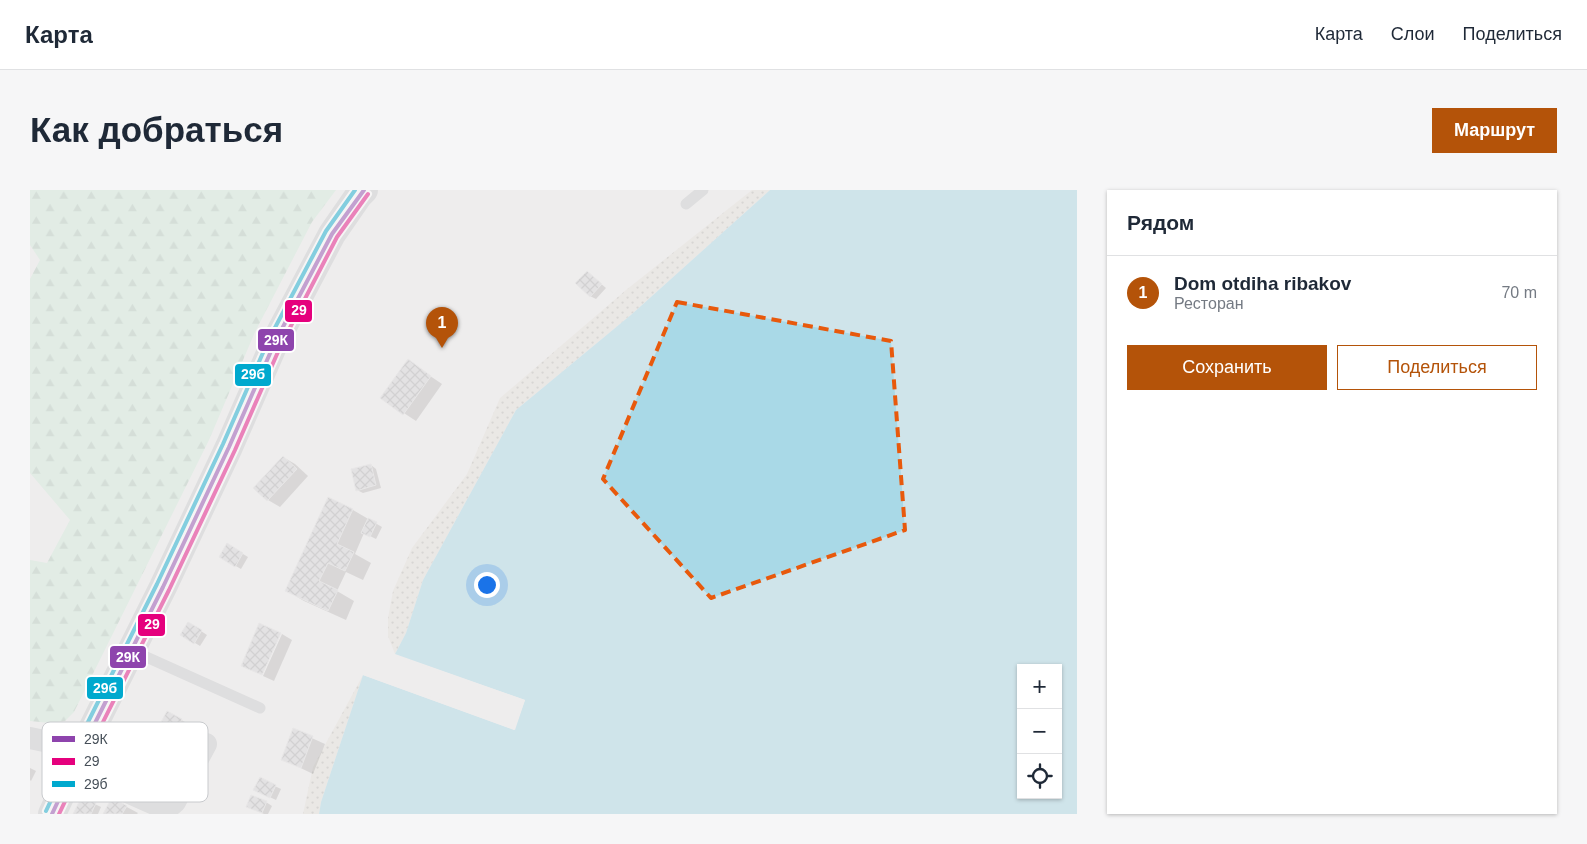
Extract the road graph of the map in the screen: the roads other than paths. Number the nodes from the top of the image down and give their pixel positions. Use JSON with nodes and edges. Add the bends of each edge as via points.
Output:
{"nodes":[{"id":1,"x":703,"y":190,"type":"edge"},
{"id":2,"x":361,"y":192,"type":"edge"},
{"id":3,"x":686,"y":204,"type":"dead end"},
{"id":4,"x":133,"y":651,"type":"junction"},
{"id":5,"x":260,"y":708,"type":"dead end"},
{"id":6,"x":97,"y":722,"type":"edge"},
{"id":7,"x":30,"y":738,"type":"edge"},
{"id":8,"x":42,"y":743,"type":"edge"},
{"id":9,"x":58,"y":802,"type":"edge"},
{"id":10,"x":153,"y":802,"type":"edge"},
{"id":11,"x":175,"y":802,"type":"edge"},
{"id":12,"x":52,"y":814,"type":"edge"}],
"edges":[{"from":1,"to":3,"type":"lane"},
{"from":2,"to":4,"type":"main road","via":[[332,234],[275,342]]},
{"from":4,"to":5,"type":"lane"},
{"from":4,"to":6,"type":"main road"},
{"from":7,"to":8,"type":"street"},
{"from":9,"to":12,"type":"main road"},
{"from":10,"to":11,"type":"street","via":[[166,808]]}]}
